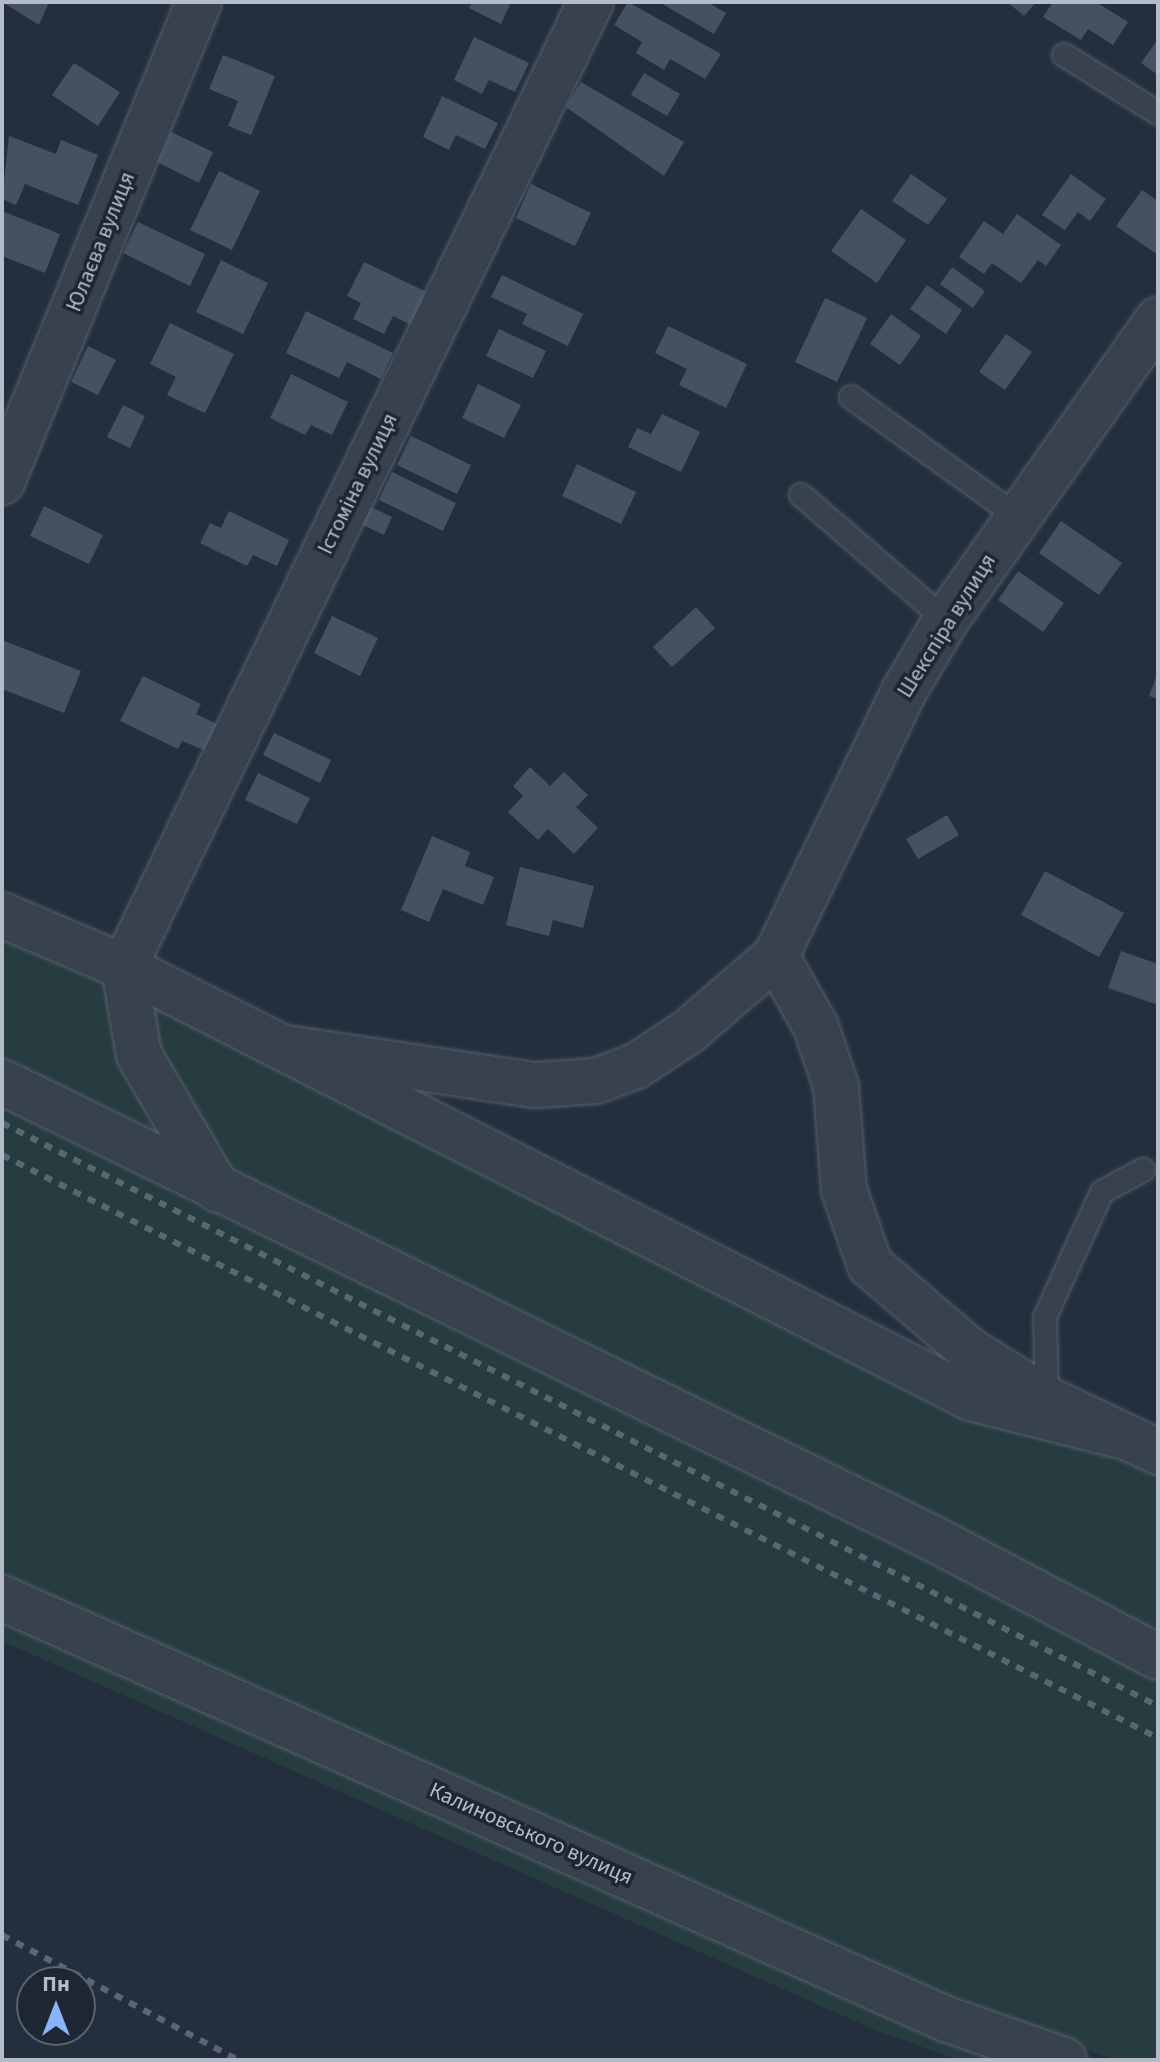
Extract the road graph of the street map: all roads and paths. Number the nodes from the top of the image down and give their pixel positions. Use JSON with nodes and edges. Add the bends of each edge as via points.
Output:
{"nodes":[{"id":1,"x":199,"y":2,"type":"edge"},
{"id":2,"x":591,"y":2,"type":"edge"},
{"id":3,"x":1064,"y":55,"type":"dead end"},
{"id":4,"x":1158,"y":113,"type":"edge"},
{"id":5,"x":1158,"y":319,"type":"edge"},
{"id":6,"x":851,"y":397,"type":"dead end"},
{"id":7,"x":2,"y":482,"type":"edge"},
{"id":8,"x":801,"y":495,"type":"dead end"},
{"id":9,"x":1018,"y":517,"type":"junction"},
{"id":10,"x":946,"y":620,"type":"junction"},
{"id":11,"x":2,"y":915,"type":"edge"},
{"id":12,"x":776,"y":956,"type":"junction"},
{"id":13,"x":124,"y":967,"type":"junction"},
{"id":14,"x":286,"y":1048,"type":"junction"},
{"id":15,"x":2,"y":1082,"type":"edge"},
{"id":16,"x":1143,"y":1170,"type":"dead end"},
{"id":17,"x":218,"y":1190,"type":"junction"},
{"id":18,"x":1047,"y":1399,"type":"junction"},
{"id":19,"x":1143,"y":1445,"type":"edge"},
{"id":20,"x":2,"y":1598,"type":"edge"},
{"id":21,"x":1158,"y":1657,"type":"edge"},
{"id":22,"x":1064,"y":2060,"type":"edge"}],
"edges":[{"from":1,"to":7,"type":"street","name":"Юлаєва вулиця"},
{"from":2,"to":13,"type":"street","name":"Істоміна вулиця"},
{"from":3,"to":4,"type":"lane"},
{"from":5,"to":9,"type":"street","name":"Шекспіра вулиця"},
{"from":6,"to":9,"type":"lane"},
{"from":8,"to":10,"type":"lane"},
{"from":9,"to":10,"type":"street","name":"Шекспіра вулиця"},
{"from":10,"to":12,"type":"street","name":"Шекспіра вулиця","via":[[903,693]]},
{"from":11,"to":13,"type":"street"},
{"from":12,"to":14,"type":"street","via":[[689,1031],[636,1066],[596,1081],[535,1085]]},
{"from":12,"to":18,"type":"street","via":[[816,1027],[836,1086],[844,1190],[870,1265],[969,1350]]},
{"from":13,"to":14,"type":"street"},
{"from":13,"to":17,"type":"street","via":[[139,1055]]},
{"from":14,"to":19,"type":"street","via":[[971,1398]]},
{"from":15,"to":17,"type":"street"},
{"from":16,"to":18,"type":"lane","via":[[1102,1192],[1045,1317]]},
{"from":17,"to":21,"type":"street","via":[[934,1539]]},
{"from":18,"to":19,"type":"street"},
{"from":20,"to":22,"type":"street","name":"Калиновського вулиця","via":[[946,2019]]}]}
